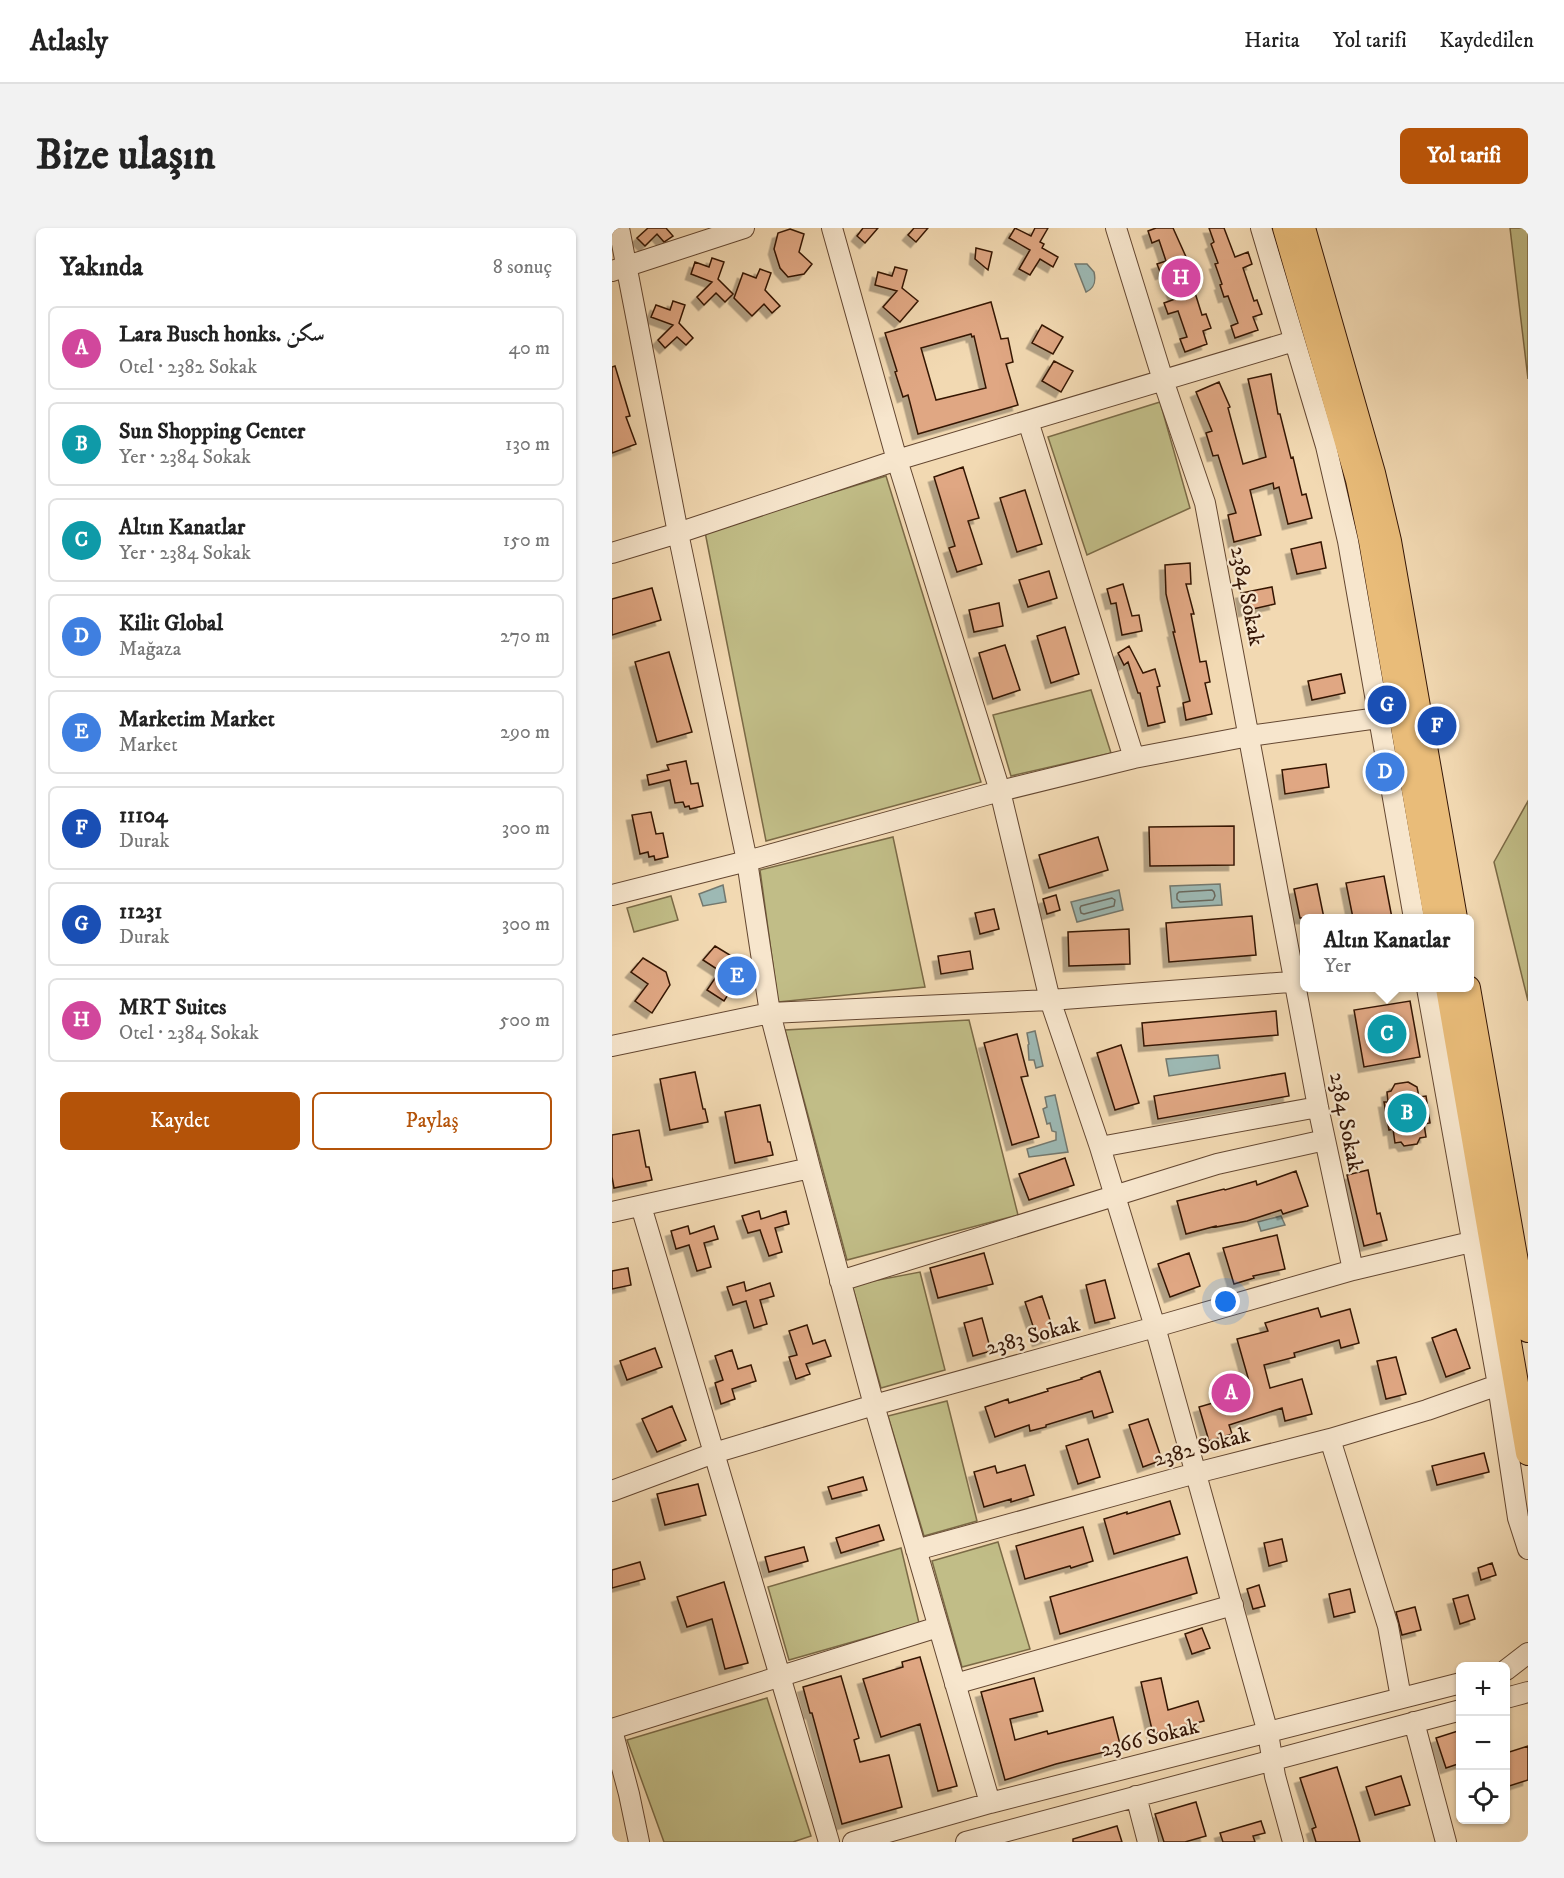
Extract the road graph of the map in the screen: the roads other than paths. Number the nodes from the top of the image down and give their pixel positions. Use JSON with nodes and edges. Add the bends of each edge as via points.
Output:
{"nodes":[{"id":1,"x":619,"y":228,"type":"edge"},
{"id":2,"x":744,"y":228,"type":"edge"},
{"id":3,"x":832,"y":228,"type":"edge"},
{"id":4,"x":1116,"y":228,"type":"edge"},
{"id":5,"x":1261,"y":228,"type":"edge"},
{"id":6,"x":1285,"y":228,"type":"edge"},
{"id":7,"x":1304,"y":228,"type":"edge"},
{"id":8,"x":619,"y":268,"type":"edge"},
{"id":9,"x":1294,"y":341,"type":"junction"},
{"id":10,"x":1163,"y":380,"type":"junction"},
{"id":11,"x":1028,"y":421,"type":"junction"},
{"id":12,"x":897,"y":460,"type":"junction"},
{"id":13,"x":678,"y":533,"type":"junction"},
{"id":14,"x":612,"y":553,"type":"edge"},
{"id":15,"x":1378,"y":718,"type":"junction"},
{"id":16,"x":1249,"y":736,"type":"junction"},
{"id":17,"x":1134,"y":758,"type":"junction"},
{"id":18,"x":1000,"y":791,"type":"junction"},
{"id":19,"x":747,"y":861,"type":"junction"},
{"id":20,"x":612,"y":896,"type":"edge"},
{"id":21,"x":1413,"y":914,"type":"edge"},
{"id":22,"x":1435,"y":914,"type":"edge"},
{"id":23,"x":1454,"y":914,"type":"edge"},
{"id":24,"x":1300,"y":981,"type":"edge"},
{"id":25,"x":1302,"y":992,"type":"edge"},
{"id":26,"x":1427,"y":992,"type":"edge"},
{"id":27,"x":1449,"y":992,"type":"edge"},
{"id":28,"x":1469,"y":992,"type":"edge"},
{"id":29,"x":1050,"y":1000,"type":"junction"},
{"id":30,"x":770,"y":1013,"type":"junction"},
{"id":31,"x":612,"y":1046,"type":"edge"},
{"id":32,"x":1318,"y":1107,"type":"junction"},
{"id":33,"x":1325,"y":1140,"type":"junction"},
{"id":34,"x":1100,"y":1147,"type":"junction"},
{"id":35,"x":810,"y":1168,"type":"junction"},
{"id":36,"x":1115,"y":1195,"type":"junction"},
{"id":37,"x":641,"y":1206,"type":"junction"},
{"id":38,"x":612,"y":1212,"type":"edge"},
{"id":39,"x":1471,"y":1242,"type":"junction"},
{"id":40,"x":1353,"y":1270,"type":"junction"},
{"id":41,"x":840,"y":1281,"type":"junction"},
{"id":42,"x":1155,"y":1328,"type":"junction"},
{"id":43,"x":1528,"y":1330,"type":"edge"},
{"id":44,"x":1498,"y":1385,"type":"junction"},
{"id":45,"x":874,"y":1404,"type":"junction"},
{"id":46,"x":1330,"y":1439,"type":"junction"},
{"id":47,"x":714,"y":1453,"type":"junction"},
{"id":48,"x":1528,"y":1453,"type":"edge"},
{"id":49,"x":1196,"y":1473,"type":"junction"},
{"id":50,"x":612,"y":1491,"type":"edge"},
{"id":51,"x":1528,"y":1549,"type":"edge"},
{"id":52,"x":916,"y":1550,"type":"junction"},
{"id":53,"x":1233,"y":1605,"type":"junction"},
{"id":54,"x":938,"y":1627,"type":"junction"},
{"id":55,"x":1528,"y":1653,"type":"edge"},
{"id":56,"x":1510,"y":1667,"type":"edge"},
{"id":57,"x":780,"y":1677,"type":"junction"},
{"id":58,"x":955,"y":1684,"type":"junction"},
{"id":59,"x":1456,"y":1684,"type":"edge"},
{"id":60,"x":1528,"y":1692,"type":"edge"},
{"id":61,"x":1510,"y":1697,"type":"edge"},
{"id":62,"x":1401,"y":1698,"type":"junction"},
{"id":63,"x":1456,"y":1711,"type":"edge"},
{"id":64,"x":1414,"y":1722,"type":"junction"},
{"id":65,"x":612,"y":1730,"type":"edge"},
{"id":66,"x":1268,"y":1733,"type":"junction"},
{"id":67,"x":1272,"y":1759,"type":"junction"},
{"id":68,"x":621,"y":1796,"type":"edge"},
{"id":69,"x":1136,"y":1796,"type":"junction"},
{"id":70,"x":990,"y":1803,"type":"junction"},
{"id":71,"x":1001,"y":1838,"type":"edge"},
{"id":72,"x":639,"y":1842,"type":"edge"},
{"id":73,"x":829,"y":1842,"type":"edge"},
{"id":74,"x":852,"y":1842,"type":"edge"},
{"id":75,"x":966,"y":1842,"type":"edge"},
{"id":76,"x":1148,"y":1842,"type":"edge"},
{"id":77,"x":1293,"y":1842,"type":"edge"},
{"id":78,"x":1446,"y":1842,"type":"edge"}],
"edges":[{"from":1,"to":8,"type":"street"},
{"from":2,"to":8,"type":"street"},
{"from":3,"to":12,"type":"street"},
{"from":4,"to":10,"type":"street","name":"2384 Sokak"},
{"from":5,"to":9,"type":"street"},
{"from":6,"to":22,"type":"main road","via":[[1362,500]]},
{"from":7,"to":23,"type":"main road","via":[[1389,542]]},
{"from":8,"to":13,"type":"street"},
{"from":9,"to":10,"type":"street"},
{"from":9,"to":15,"type":"street","via":[[1326,446],[1348,541]]},
{"from":10,"to":11,"type":"street"},
{"from":10,"to":16,"type":"street","name":"2384 Sokak","via":[[1205,503]]},
{"from":11,"to":12,"type":"street"},
{"from":11,"to":17,"type":"street"},
{"from":12,"to":13,"type":"street"},
{"from":12,"to":18,"type":"street"},
{"from":13,"to":14,"type":"street"},
{"from":13,"to":19,"type":"street"},
{"from":15,"to":16,"type":"street"},
{"from":15,"to":21,"type":"street"},
{"from":16,"to":17,"type":"street"},
{"from":16,"to":24,"type":"street","name":"2384 Sokak"},
{"from":17,"to":18,"type":"street"},
{"from":18,"to":19,"type":"street"},
{"from":18,"to":29,"type":"street"},
{"from":19,"to":20,"type":"street"},
{"from":19,"to":30,"type":"street"},
{"from":24,"to":29,"type":"street"},
{"from":25,"to":32,"type":"street","name":"2384 Sokak"},
{"from":26,"to":39,"type":"street"},
{"from":27,"to":48,"type":"main road"},
{"from":28,"to":43,"type":"main road"},
{"from":29,"to":30,"type":"street"},
{"from":29,"to":34,"type":"street"},
{"from":30,"to":31,"type":"street"},
{"from":30,"to":35,"type":"street"},
{"from":32,"to":33,"type":"street","name":"2384 Sokak"},
{"from":32,"to":34,"type":"street"},
{"from":33,"to":36,"type":"street","via":[[1217,1164]]},
{"from":33,"to":40,"type":"street","name":"2384 Sokak"},
{"from":34,"to":36,"type":"street"},
{"from":35,"to":37,"type":"street"},
{"from":35,"to":41,"type":"street"},
{"from":36,"to":41,"type":"street"},
{"from":36,"to":42,"type":"street"},
{"from":37,"to":38,"type":"street"},
{"from":37,"to":47,"type":"street"},
{"from":39,"to":40,"type":"street","name":"2383 Sokak"},
{"from":39,"to":44,"type":"street"},
{"from":40,"to":42,"type":"street","name":"2383 Sokak"},
{"from":41,"to":45,"type":"street"},
{"from":42,"to":45,"type":"street","name":"2383 Sokak"},
{"from":42,"to":49,"type":"street"},
{"from":44,"to":46,"type":"street","name":"2382 Sokak"},
{"from":44,"to":51,"type":"street","via":[[1518,1518]]},
{"from":45,"to":47,"type":"street","name":"2383 Sokak"},
{"from":45,"to":52,"type":"street"},
{"from":46,"to":49,"type":"street","name":"2382 Sokak"},
{"from":46,"to":62,"type":"street","via":[[1389,1626]]},
{"from":47,"to":50,"type":"street","name":"2383 Sokak"},
{"from":47,"to":57,"type":"street"},
{"from":49,"to":52,"type":"street","name":"2382 Sokak"},
{"from":49,"to":53,"type":"street"},
{"from":52,"to":54,"type":"street"},
{"from":53,"to":58,"type":"street"},
{"from":53,"to":66,"type":"street"},
{"from":54,"to":57,"type":"street"},
{"from":54,"to":58,"type":"street"},
{"from":55,"to":56,"type":"street"},
{"from":57,"to":65,"type":"street"},
{"from":57,"to":73,"type":"street"},
{"from":58,"to":70,"type":"street"},
{"from":59,"to":62,"type":"street","name":"2366 Sokak"},
{"from":60,"to":61,"type":"street"},
{"from":62,"to":66,"type":"street","name":"2366 Sokak"},
{"from":63,"to":64,"type":"street"},
{"from":64,"to":67,"type":"street"},
{"from":64,"to":78,"type":"street"},
{"from":65,"to":68,"type":"street"},
{"from":66,"to":67,"type":"street"},
{"from":66,"to":70,"type":"street","name":"2366 Sokak"},
{"from":67,"to":69,"type":"street"},
{"from":67,"to":77,"type":"street"},
{"from":68,"to":72,"type":"street"},
{"from":69,"to":71,"type":"street"},
{"from":69,"to":76,"type":"street"},
{"from":70,"to":74,"type":"street","name":"2366 Sokak"},
{"from":71,"to":75,"type":"street"}]}
